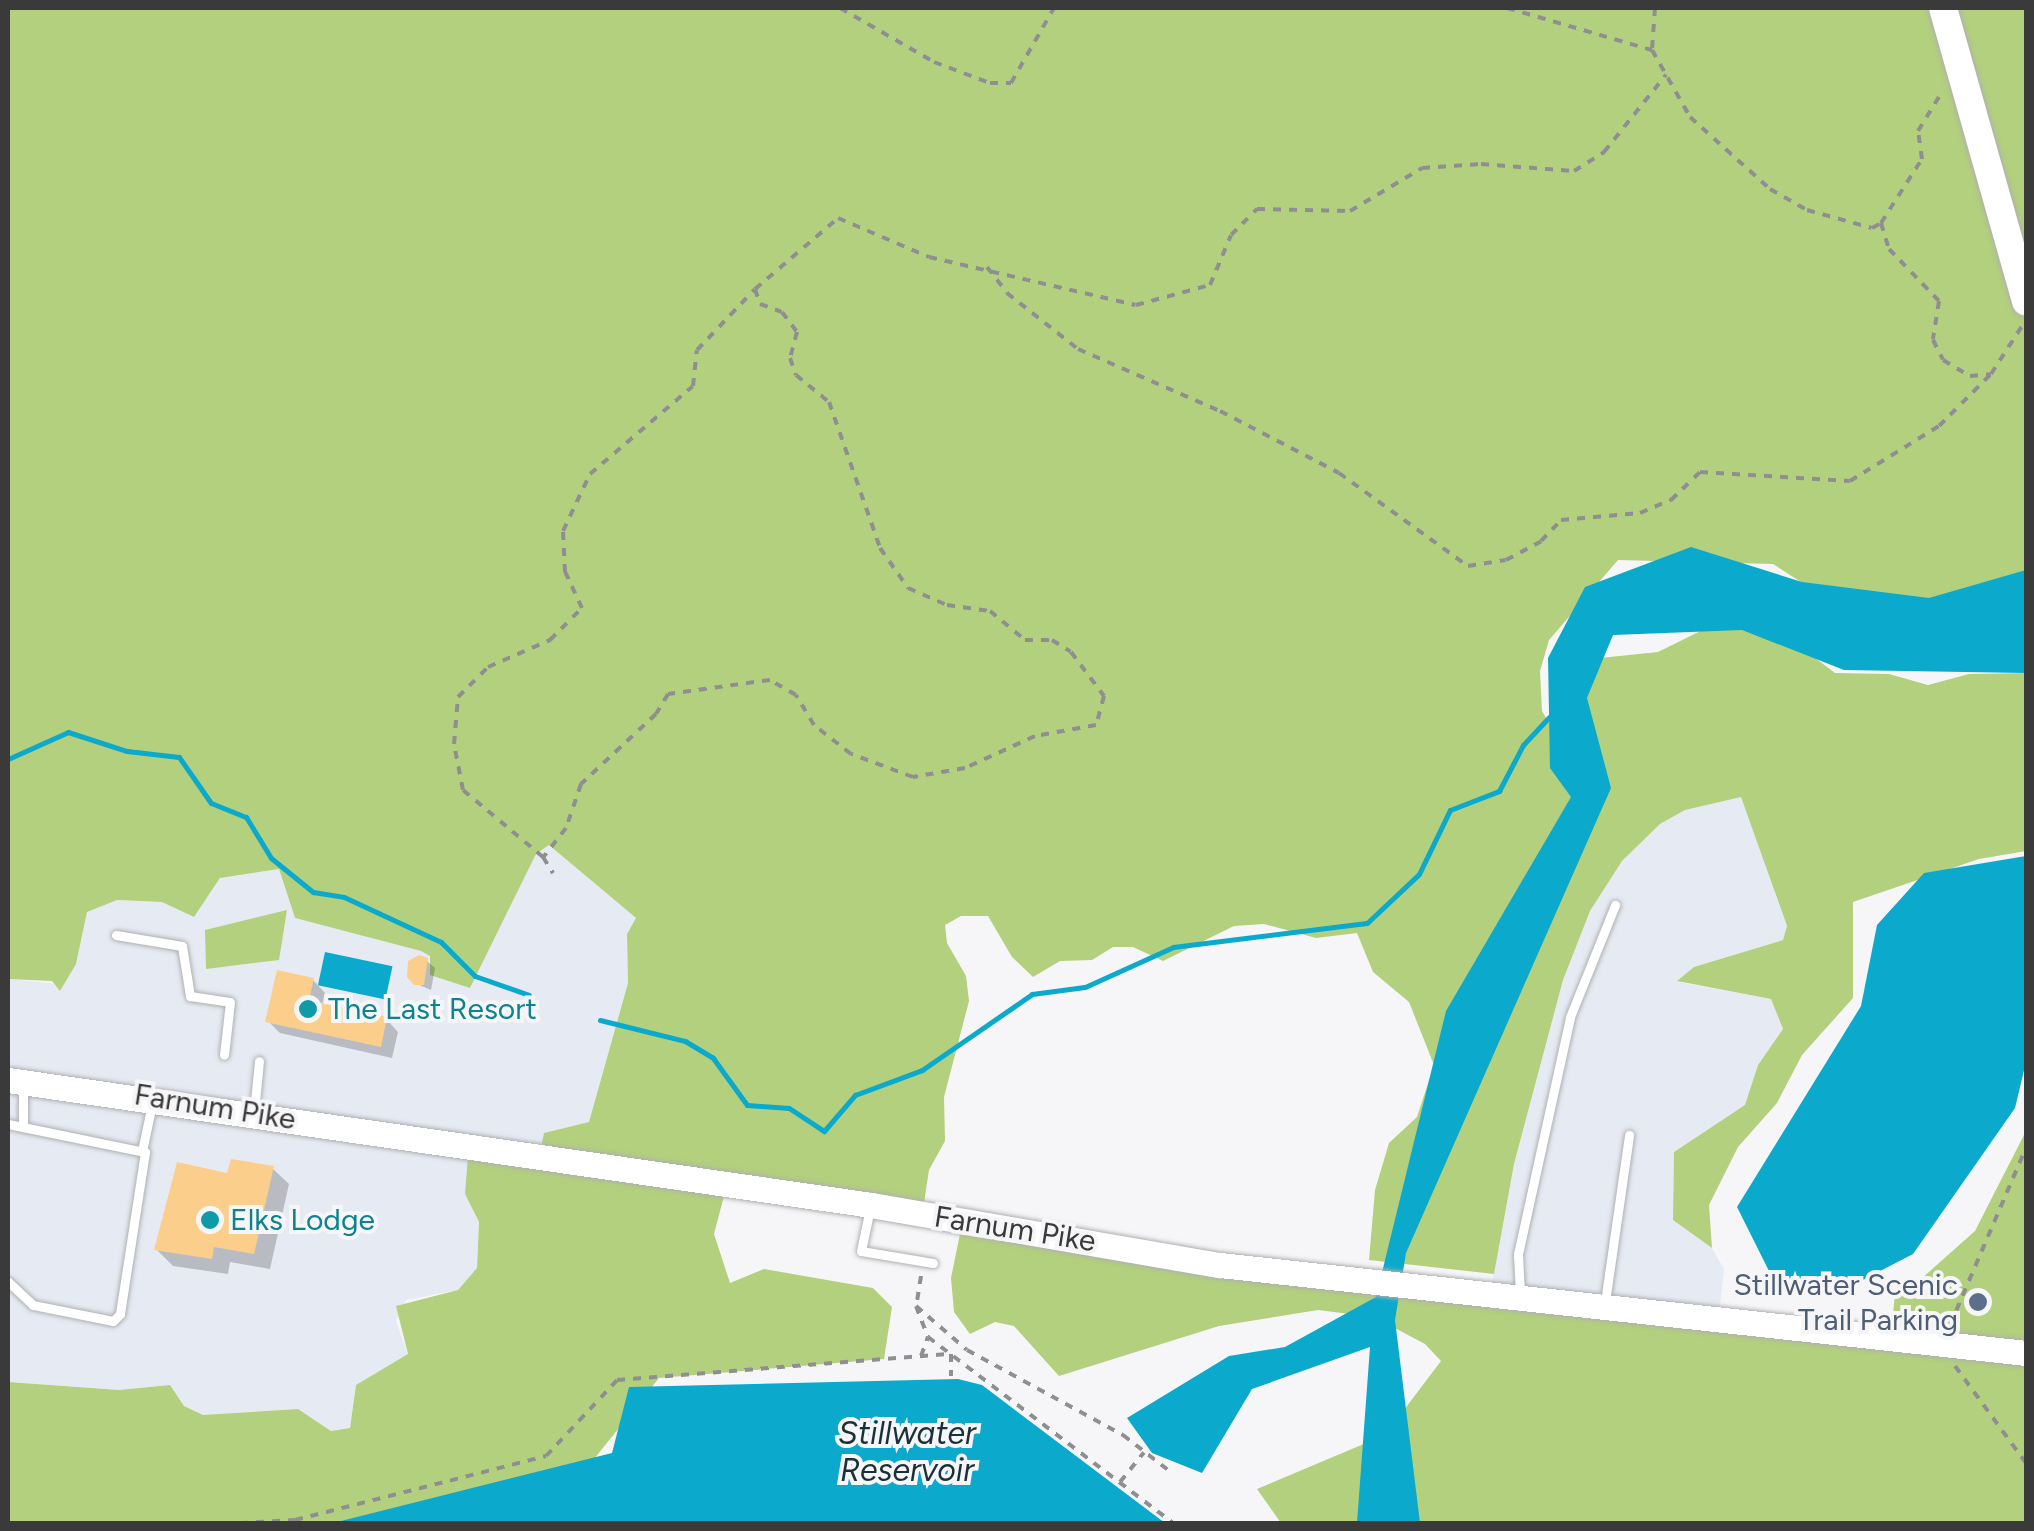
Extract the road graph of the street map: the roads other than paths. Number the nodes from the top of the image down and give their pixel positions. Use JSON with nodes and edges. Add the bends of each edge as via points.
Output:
{"nodes":[{"id":1,"x":1943,"y":8,"type":"edge"},
{"id":2,"x":2026,"y":302,"type":"edge"},
{"id":3,"x":1615,"y":905,"type":"dead end"},
{"id":4,"x":116,"y":934,"type":"dead end"},
{"id":5,"x":224,"y":1054,"type":"dead end"},
{"id":6,"x":260,"y":1061,"type":"dead end"},
{"id":7,"x":15,"y":1081,"type":"edge"},
{"id":8,"x":153,"y":1097,"type":"junction"},
{"id":9,"x":254,"y":1112,"type":"junction"},
{"id":10,"x":23,"y":1122,"type":"junction"},
{"id":11,"x":8,"y":1124,"type":"edge"},
{"id":12,"x":1629,"y":1135,"type":"dead end"},
{"id":13,"x":142,"y":1151,"type":"junction"},
{"id":14,"x":870,"y":1205,"type":"junction"},
{"id":15,"x":928,"y":1262,"type":"road end"},
{"id":16,"x":8,"y":1282,"type":"edge"},
{"id":17,"x":1520,"y":1300,"type":"junction"},
{"id":18,"x":1604,"y":1310,"type":"junction"},
{"id":19,"x":2026,"y":1354,"type":"edge"}],
"edges":[{"from":1,"to":2,"type":"main road"},
{"from":3,"to":17,"type":"lane","via":[[1570,1017],[1518,1254]]},
{"from":4,"to":5,"type":"lane","via":[[182,946],[190,996],[230,1002]]},
{"from":6,"to":9,"type":"lane"},
{"from":7,"to":8,"type":"main road","name":"Farnum Pike"},
{"from":7,"to":10,"type":"lane"},
{"from":8,"to":9,"type":"main road","name":"Farnum Pike"},
{"from":8,"to":13,"type":"lane"},
{"from":9,"to":14,"type":"main road","name":"Farnum Pike"},
{"from":10,"to":11,"type":"lane"},
{"from":10,"to":13,"type":"lane","via":[[40,1133]]},
{"from":12,"to":18,"type":"lane"},
{"from":13,"to":16,"type":"lane","via":[[114,1320],[33,1304]]},
{"from":14,"to":15,"type":"lane","via":[[861,1251]]},
{"from":14,"to":17,"type":"main road","name":"Farnum Pike","via":[[1374,1284]]},
{"from":17,"to":18,"type":"main road","name":"Farnum Pike"},
{"from":18,"to":19,"type":"main road","name":"Farnum Pike"}]}
